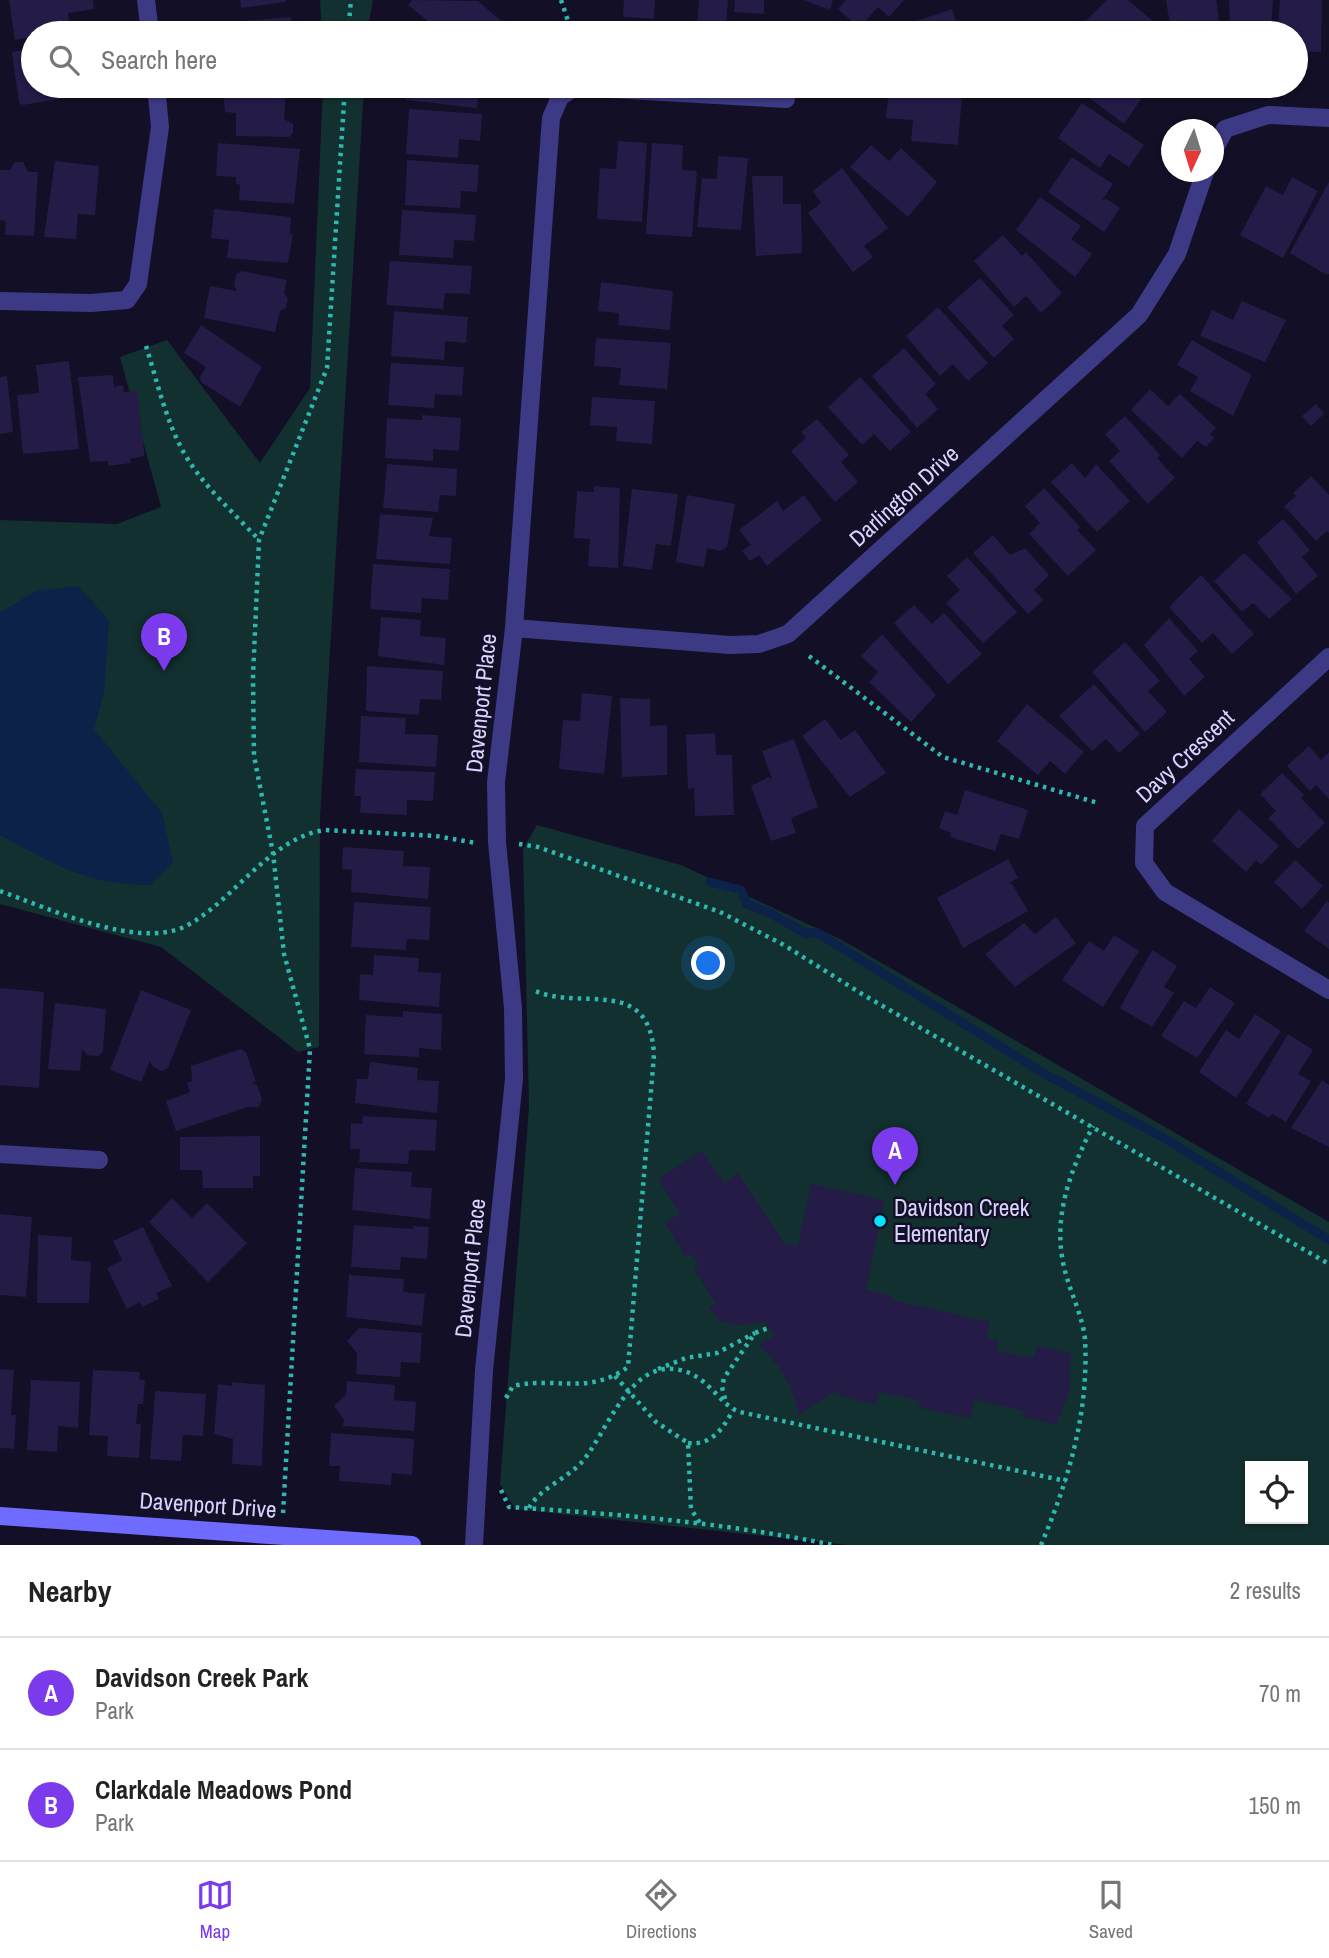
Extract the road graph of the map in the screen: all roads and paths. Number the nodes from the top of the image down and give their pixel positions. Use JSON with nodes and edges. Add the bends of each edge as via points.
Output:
{"nodes":[{"id":1,"x":146,"y":0,"type":"edge"},
{"id":2,"x":351,"y":0,"type":"edge"},
{"id":3,"x":561,"y":0,"type":"edge"},
{"id":4,"x":149,"y":21,"type":"edge"},
{"id":5,"x":349,"y":21,"type":"edge"},
{"id":6,"x":568,"y":21,"type":"edge"},
{"id":7,"x":157,"y":98,"type":"edge"},
{"id":8,"x":344,"y":98,"type":"edge"},
{"id":9,"x":560,"y":98,"type":"edge"},
{"id":10,"x":770,"y":98,"type":"edge"},
{"id":11,"x":786,"y":99,"type":"dead end"},
{"id":12,"x":1329,"y":118,"type":"edge"},
{"id":13,"x":1224,"y":131,"type":"edge"},
{"id":14,"x":1202,"y":182,"type":"edge"},
{"id":15,"x":0,"y":301,"type":"edge"},
{"id":16,"x":146,"y":346,"type":"dead end"},
{"id":17,"x":259,"y":540,"type":"junction"},
{"id":18,"x":514,"y":628,"type":"junction"},
{"id":19,"x":808,"y":656,"type":"dead end"},
{"id":20,"x":1329,"y":657,"type":"edge"},
{"id":21,"x":1097,"y":803,"type":"dead end"},
{"id":22,"x":497,"y":842,"type":"junction"},
{"id":23,"x":519,"y":844,"type":"junction"},
{"id":24,"x":273,"y":853,"type":"junction"},
{"id":25,"x":518,"y":857,"type":"dead end"},
{"id":26,"x":0,"y":891,"type":"edge"},
{"id":27,"x":530,"y":980,"type":"dead end"},
{"id":28,"x":1329,"y":990,"type":"edge"},
{"id":29,"x":1093,"y":1126,"type":"junction"},
{"id":30,"x":0,"y":1154,"type":"edge"},
{"id":31,"x":99,"y":1160,"type":"dead end"},
{"id":32,"x":1329,"y":1264,"type":"edge"},
{"id":33,"x":768,"y":1328,"type":"dead end"},
{"id":34,"x":755,"y":1333,"type":"junction"},
{"id":35,"x":651,"y":1373,"type":"junction"},
{"id":36,"x":615,"y":1376,"type":"junction"},
{"id":37,"x":628,"y":1392,"type":"junction"},
{"id":38,"x":725,"y":1399,"type":"junction"},
{"id":39,"x":505,"y":1403,"type":"dead end"},
{"id":40,"x":733,"y":1410,"type":"junction"},
{"id":41,"x":688,"y":1443,"type":"junction"},
{"id":42,"x":1066,"y":1481,"type":"junction"},
{"id":43,"x":499,"y":1482,"type":"dead end"},
{"id":44,"x":284,"y":1497,"type":"dead end"},
{"id":45,"x":529,"y":1508,"type":"junction"},
{"id":46,"x":0,"y":1516,"type":"edge"},
{"id":47,"x":700,"y":1524,"type":"junction"},
{"id":48,"x":412,"y":1545,"type":"edge"},
{"id":49,"x":474,"y":1545,"type":"edge"},
{"id":50,"x":833,"y":1545,"type":"edge"},
{"id":51,"x":1041,"y":1545,"type":"edge"}],
"edges":[{"from":1,"to":4,"type":"street"},
{"from":2,"to":5,"type":"path"},
{"from":3,"to":6,"type":"path"},
{"from":7,"to":15,"type":"street","via":[[160,127],[138,284],[127,300]]},
{"from":8,"to":17,"type":"path","via":[[327,368]]},
{"from":9,"to":18,"type":"street","name":"Davenport Place","via":[[551,118],[549,141]]},
{"from":10,"to":11,"type":"street","name":"Davenport Place"},
{"from":12,"to":13,"type":"street","via":[[1268,114]]},
{"from":14,"to":18,"type":"street","name":"Darlington Drive","via":[[1177,254],[1139,315],[788,634],[759,644],[730,645]]},
{"from":16,"to":17,"type":"path","via":[[184,453]]},
{"from":17,"to":24,"type":"path","via":[[254,756]]},
{"from":18,"to":22,"type":"street","name":"Davenport Place","via":[[496,782]]},
{"from":19,"to":21,"type":"path","via":[[943,757]]},
{"from":20,"to":28,"type":"street","name":"Davy Crescent","via":[[1145,826],[1144,863],[1165,892]]},
{"from":22,"to":23,"type":"path"},
{"from":22,"to":24,"type":"path","via":[[325,830],[308,832]]},
{"from":22,"to":49,"type":"street","name":"Davenport Place","via":[[513,1008],[514,1079],[484,1370]]},
{"from":23,"to":25,"type":"path"},
{"from":23,"to":29,"type":"path","via":[[545,849],[720,912],[785,945]]},
{"from":24,"to":26,"type":"path","via":[[206,915],[156,934],[131,932]]},
{"from":24,"to":44,"type":"path","via":[[284,954],[310,1049]]},
{"from":27,"to":36,"type":"path","via":[[532,989],[551,998],[618,999],[639,1013],[653,1036],[628,1367]]},
{"from":29,"to":32,"type":"path"},
{"from":29,"to":42,"type":"path","via":[[1065,1187],[1058,1240],[1084,1336],[1083,1403]]},
{"from":30,"to":31,"type":"street"},
{"from":33,"to":34,"type":"path"},
{"from":34,"to":35,"type":"path","via":[[718,1353],[686,1358]]},
{"from":34,"to":38,"type":"path","via":[[724,1378]]},
{"from":35,"to":37,"type":"path"},
{"from":35,"to":38,"type":"path","via":[[688,1372]]},
{"from":36,"to":37,"type":"path"},
{"from":36,"to":39,"type":"path","via":[[583,1385],[524,1383],[513,1386]]},
{"from":37,"to":41,"type":"path","via":[[656,1422]]},
{"from":37,"to":45,"type":"path","via":[[583,1461],[534,1499]]},
{"from":38,"to":40,"type":"path"},
{"from":40,"to":41,"type":"path","via":[[709,1440]]},
{"from":40,"to":42,"type":"path"},
{"from":41,"to":47,"type":"path","via":[[691,1509]]},
{"from":42,"to":51,"type":"path"},
{"from":43,"to":45,"type":"path","via":[[509,1507]]},
{"from":45,"to":47,"type":"path"},
{"from":46,"to":48,"type":"street","name":"Davenport Drive"},
{"from":47,"to":50,"type":"path"}]}
